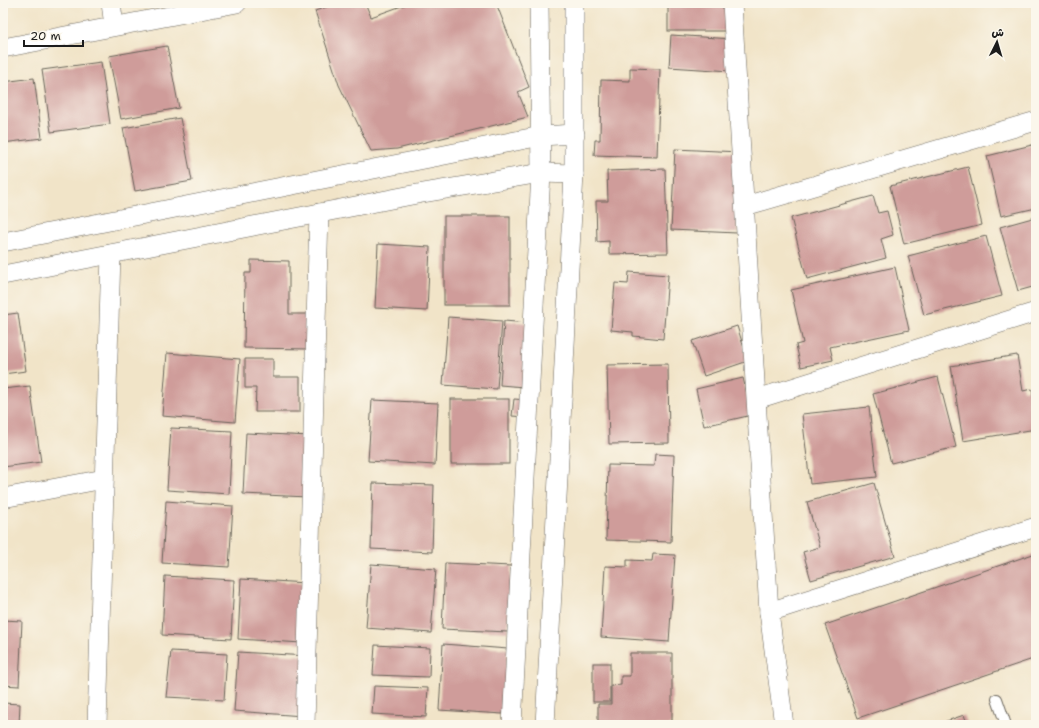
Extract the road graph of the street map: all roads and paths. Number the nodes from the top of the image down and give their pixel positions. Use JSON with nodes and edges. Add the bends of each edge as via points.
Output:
{"nodes":[{"id":1,"x":111,"y":3,"type":"edge"},
{"id":2,"x":237,"y":3,"type":"edge"},
{"id":3,"x":539,"y":3,"type":"edge"},
{"id":4,"x":574,"y":3,"type":"edge"},
{"id":5,"x":732,"y":3,"type":"edge"},
{"id":6,"x":114,"y":26,"type":"junction"},
{"id":7,"x":3,"y":48,"type":"edge"},
{"id":8,"x":1036,"y":121,"type":"edge"},
{"id":9,"x":575,"y":134,"type":"junction"},
{"id":10,"x":541,"y":136,"type":"junction"},
{"id":11,"x":541,"y":173,"type":"junction"},
{"id":12,"x":574,"y":174,"type":"junction"},
{"id":13,"x":745,"y":206,"type":"junction"},
{"id":14,"x":320,"y":213,"type":"junction"},
{"id":15,"x":3,"y":242,"type":"edge"},
{"id":16,"x":111,"y":254,"type":"junction"},
{"id":17,"x":3,"y":275,"type":"edge"},
{"id":18,"x":1036,"y":312,"type":"edge"},
{"id":19,"x":756,"y":399,"type":"junction"},
{"id":20,"x":104,"y":479,"type":"junction"},
{"id":21,"x":3,"y":498,"type":"edge"},
{"id":22,"x":1036,"y":527,"type":"edge"},
{"id":23,"x":769,"y":612,"type":"junction"},
{"id":24,"x":996,"y":699,"type":"dead end"},
{"id":25,"x":97,"y":725,"type":"edge"},
{"id":26,"x":305,"y":725,"type":"edge"},
{"id":27,"x":512,"y":725,"type":"edge"},
{"id":28,"x":545,"y":725,"type":"edge"},
{"id":29,"x":784,"y":725,"type":"edge"},
{"id":30,"x":1006,"y":725,"type":"edge"}],
"edges":[{"from":1,"to":6,"type":"street"},
{"from":2,"to":6,"type":"street"},
{"from":3,"to":10,"type":"street"},
{"from":4,"to":9,"type":"street"},
{"from":5,"to":13,"type":"street"},
{"from":6,"to":7,"type":"street"},
{"from":8,"to":13,"type":"street"},
{"from":9,"to":10,"type":"street"},
{"from":9,"to":12,"type":"street"},
{"from":10,"to":11,"type":"street"},
{"from":10,"to":15,"type":"street"},
{"from":11,"to":12,"type":"street"},
{"from":11,"to":14,"type":"street"},
{"from":11,"to":27,"type":"street"},
{"from":12,"to":28,"type":"street"},
{"from":13,"to":19,"type":"street"},
{"from":14,"to":16,"type":"street"},
{"from":14,"to":26,"type":"street"},
{"from":16,"to":17,"type":"street"},
{"from":16,"to":20,"type":"street"},
{"from":18,"to":19,"type":"street"},
{"from":19,"to":23,"type":"street"},
{"from":20,"to":21,"type":"street"},
{"from":20,"to":25,"type":"street"},
{"from":22,"to":23,"type":"street"},
{"from":23,"to":29,"type":"street"},
{"from":24,"to":30,"type":"lane"}]}
